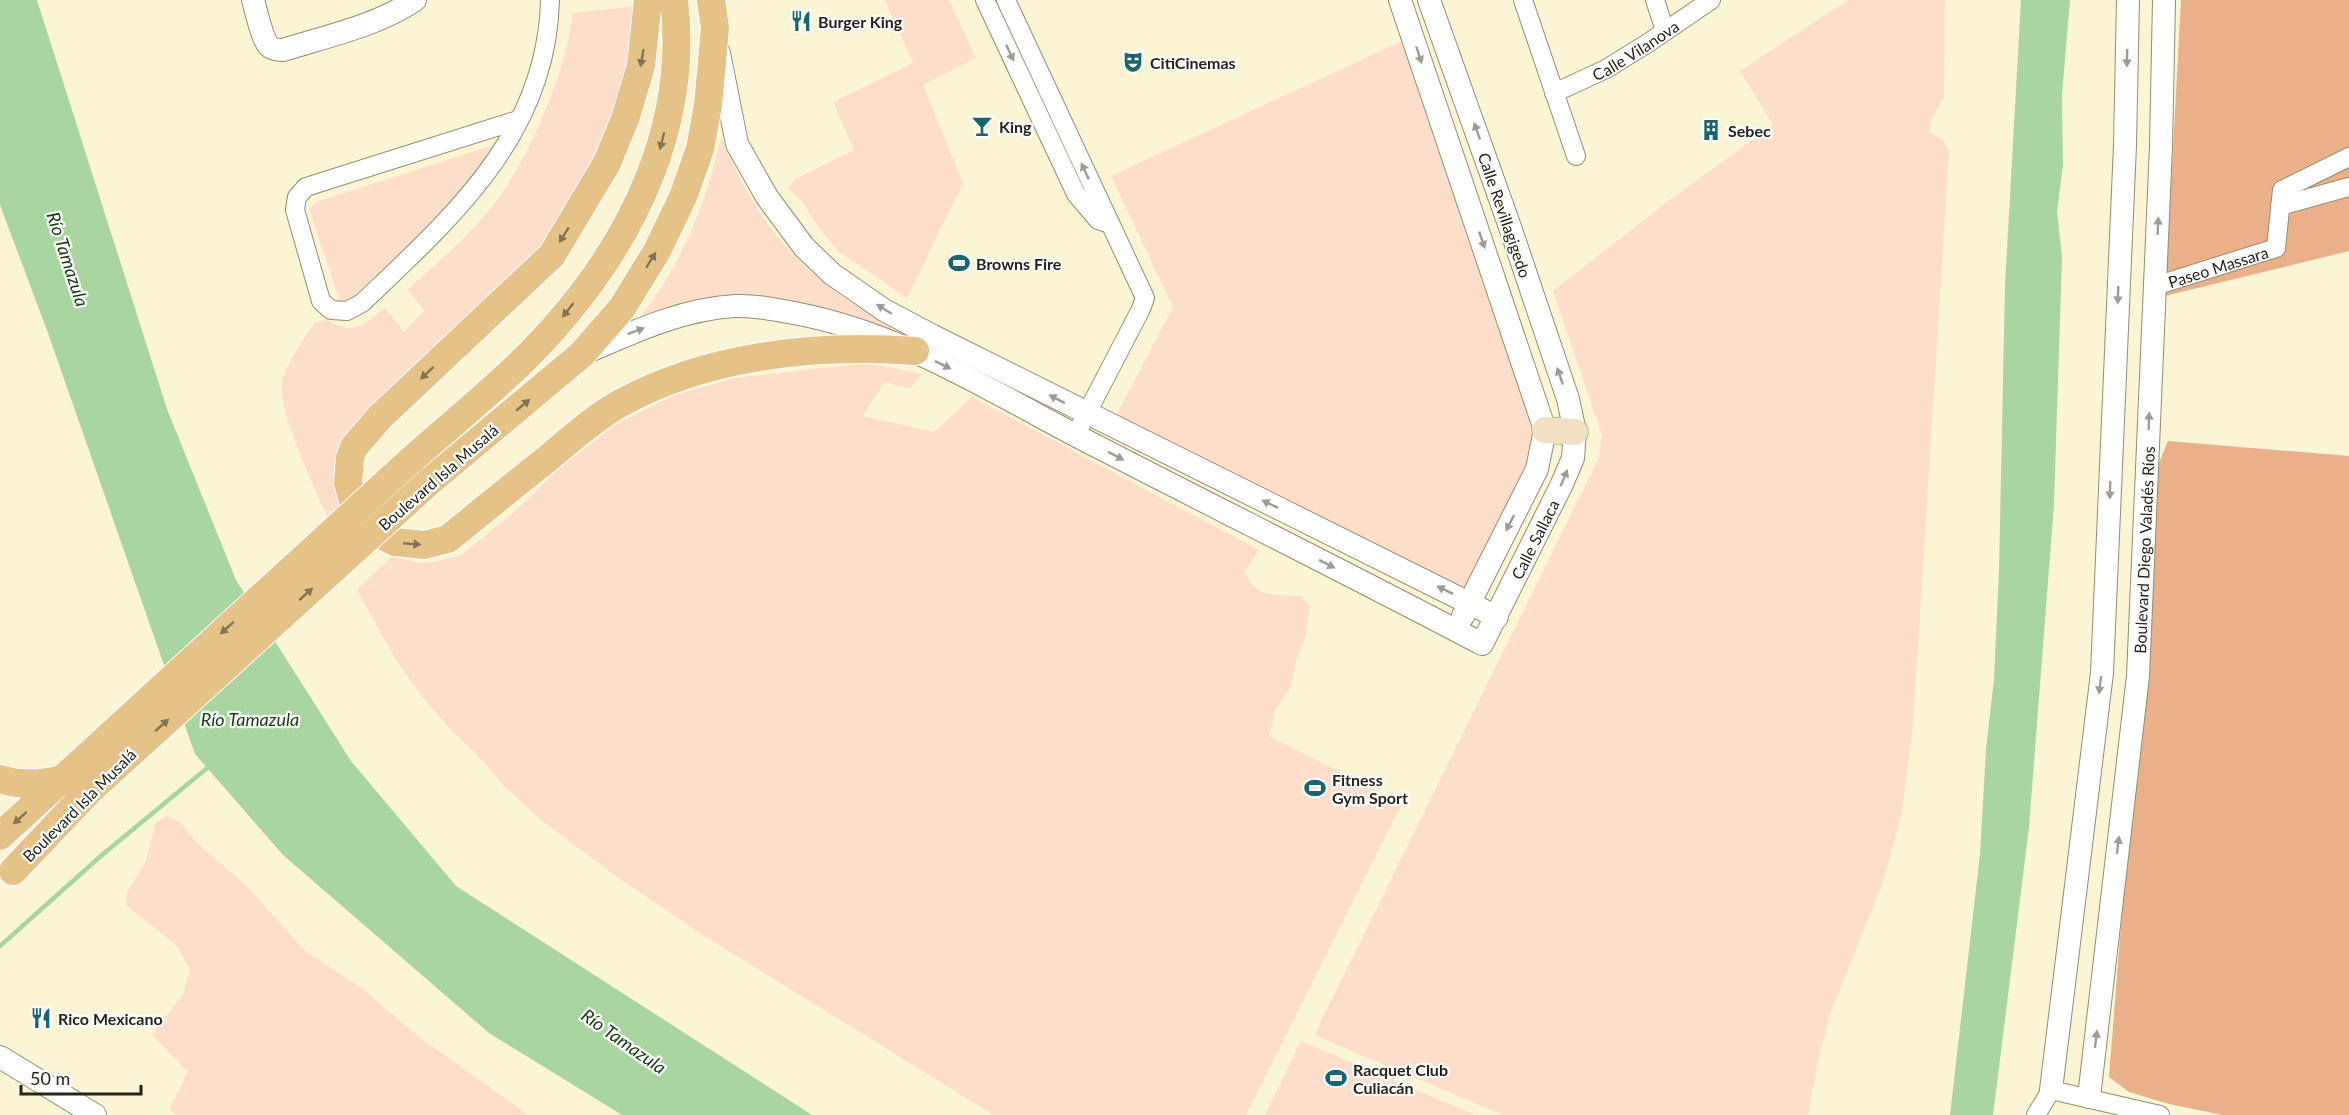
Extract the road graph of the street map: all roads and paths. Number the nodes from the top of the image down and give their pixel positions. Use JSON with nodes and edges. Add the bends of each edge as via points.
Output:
{"nodes":[{"id":1,"x":253,"y":0,"type":"edge"},
{"id":2,"x":550,"y":0,"type":"edge"},
{"id":3,"x":648,"y":0,"type":"edge"},
{"id":4,"x":674,"y":0,"type":"edge"},
{"id":5,"x":985,"y":0,"type":"edge"},
{"id":6,"x":1006,"y":0,"type":"edge"},
{"id":7,"x":1400,"y":0,"type":"edge"},
{"id":8,"x":1429,"y":0,"type":"edge"},
{"id":9,"x":1522,"y":0,"type":"edge"},
{"id":10,"x":1654,"y":0,"type":"edge"},
{"id":11,"x":1711,"y":0,"type":"edge"},
{"id":12,"x":2128,"y":0,"type":"edge"},
{"id":13,"x":2164,"y":0,"type":"edge"},
{"id":14,"x":401,"y":4,"type":"edge"},
{"id":15,"x":713,"y":14,"type":"edge"},
{"id":16,"x":1665,"y":31,"type":"junction"},
{"id":17,"x":1554,"y":93,"type":"junction"},
{"id":18,"x":518,"y":120,"type":"junction"},
{"id":19,"x":1576,"y":156,"type":"dead end"},
{"id":20,"x":2349,"y":157,"type":"edge"},
{"id":21,"x":2349,"y":187,"type":"edge"},
{"id":22,"x":2280,"y":206,"type":"junction"},
{"id":23,"x":1110,"y":224,"type":"junction"},
{"id":24,"x":2155,"y":286,"type":"junction"},
{"id":25,"x":915,"y":351,"type":"junction"},
{"id":26,"x":582,"y":354,"type":"junction"},
{"id":27,"x":1087,"y":415,"type":"junction"},
{"id":28,"x":1545,"y":430,"type":"junction"},
{"id":29,"x":1575,"y":432,"type":"junction"},
{"id":30,"x":1075,"y":436,"type":"junction"},
{"id":31,"x":1470,"y":603,"type":"junction"},
{"id":32,"x":1497,"y":617,"type":"junction"},
{"id":33,"x":1455,"y":630,"type":"junction"},
{"id":34,"x":0,"y":779,"type":"edge"},
{"id":35,"x":73,"y":781,"type":"junction"},
{"id":36,"x":0,"y":836,"type":"edge"},
{"id":37,"x":4,"y":868,"type":"edge"},
{"id":38,"x":0,"y":1057,"type":"edge"},
{"id":39,"x":2051,"y":1090,"type":"junction"},
{"id":40,"x":2089,"y":1097,"type":"junction"},
{"id":41,"x":95,"y":1115,"type":"edge"},
{"id":42,"x":2036,"y":1115,"type":"edge"},
{"id":43,"x":2160,"y":1115,"type":"edge"}],
"edges":[{"from":1,"to":14,"type":"street","via":[[269,46],[276,50],[344,32]]},
{"from":2,"to":18,"type":"street","via":[[543,62]]},
{"from":3,"to":25,"type":"main road","one_way":true,"via":[[645,40],[634,92],[602,172],[552,255],[380,417],[354,447],[348,483],[355,507],[363,518],[395,542],[424,545],[448,539],[589,424],[618,405],[681,376],[765,356],[860,348]]},
{"from":4,"to":35,"type":"main road","name":"Boulevard Isla Musalá","one_way":true,"bridge":true,"via":[[675,71],[656,164],[638,207],[593,279],[554,329]]},
{"from":5,"to":23,"type":"street","one_way":true,"via":[[1076,194],[1098,220]]},
{"from":23,"to":6,"type":"street","one_way":true},
{"from":7,"to":28,"type":"street","name":"Calle Revillagigedo","one_way":true},
{"from":29,"to":8,"type":"street","name":"Calle Revillagigedo","one_way":true,"via":[[1568,399],[1510,227]]},
{"from":9,"to":17,"type":"street"},
{"from":10,"to":16,"type":"street"},
{"from":11,"to":16,"type":"street","name":"Calle Vilanova"},
{"from":12,"to":39,"type":"street","one_way":true,"via":[[2102,673]]},
{"from":24,"to":13,"type":"street","name":"Boulevard Diego Valadés Ríos","one_way":true},
{"from":26,"to":15,"type":"main road","name":"Boulevard Isla Musalá","one_way":true,"via":[[622,308],[657,251],[683,197],[708,105]]},
{"from":27,"to":15,"type":"street","one_way":true,"via":[[885,310],[832,274],[804,247],[767,197],[737,144]]},
{"from":16,"to":17,"type":"street","name":"Calle Vilanova","via":[[1606,69]]},
{"from":17,"to":19,"type":"street"},
{"from":18,"to":18,"type":"street","via":[[469,197],[362,303],[347,310],[331,310],[321,301],[296,210],[297,197],[306,187]]},
{"from":20,"to":22,"type":"street","name":"Paseo Massara","via":[[2282,190]]},
{"from":21,"to":22,"type":"street"},
{"from":22,"to":24,"type":"street","name":"Paseo Massara","via":[[2276,248]]},
{"from":23,"to":27,"type":"street","via":[[1145,298]]},
{"from":40,"to":24,"type":"street","name":"Boulevard Diego Valadés Ríos","one_way":true,"via":[[2138,676]]},
{"from":26,"to":25,"type":"street","one_way":true,"via":[[683,314],[736,306],[853,327]]},
{"from":25,"to":30,"type":"street","one_way":true},
{"from":35,"to":26,"type":"main road","name":"Boulevard Isla Musalá","one_way":true,"bridge":true},
{"from":27,"to":30,"type":"street"},
{"from":31,"to":27,"type":"street","one_way":true},
{"from":28,"to":29,"type":"main road"},
{"from":28,"to":31,"type":"street","name":"Calle Sallaca","one_way":true,"via":[[1537,469]]},
{"from":32,"to":29,"type":"street","name":"Calle Sallaca","one_way":true,"via":[[1573,458]]},
{"from":30,"to":33,"type":"street","one_way":true},
{"from":31,"to":32,"type":"street"},
{"from":31,"to":33,"type":"street","name":"Calle Sallaca"},
{"from":32,"to":33,"type":"street","name":"Calle Sallaca","via":[[1482,644]]},
{"from":34,"to":35,"type":"main road","via":[[15,784]]},
{"from":35,"to":36,"type":"main road","name":"Boulevard Isla Musalá","one_way":true},
{"from":35,"to":37,"type":"main road","name":"Boulevard Isla Musalá"},
{"from":38,"to":41,"type":"street"},
{"from":39,"to":40,"type":"street"},
{"from":39,"to":42,"type":"street"},
{"from":40,"to":43,"type":"street"}]}
